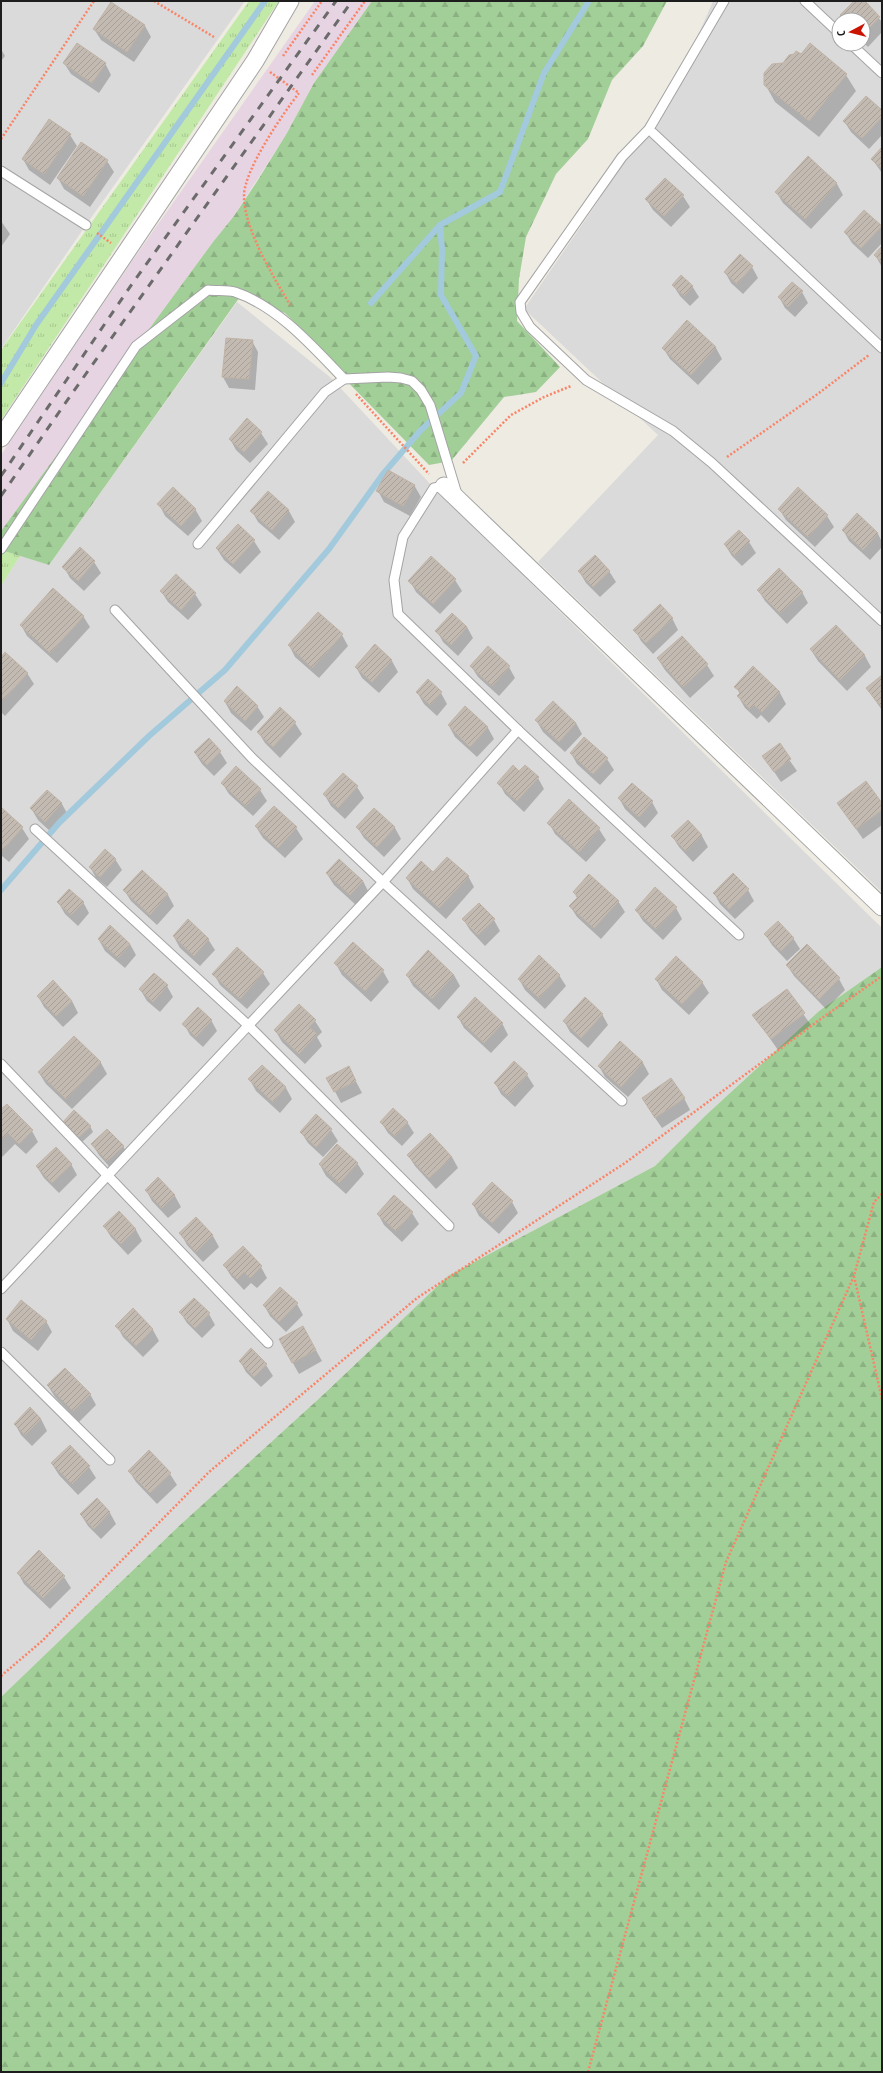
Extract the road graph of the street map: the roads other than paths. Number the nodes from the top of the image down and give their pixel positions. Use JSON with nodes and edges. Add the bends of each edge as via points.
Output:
{"nodes":[{"id":1,"x":290,"y":1,"type":"edge"},
{"id":2,"x":724,"y":1,"type":"edge"},
{"id":3,"x":806,"y":1,"type":"edge"},
{"id":4,"x":831,"y":25,"type":"edge"},
{"id":5,"x":860,"y":52,"type":"edge"},
{"id":6,"x":882,"y":73,"type":"edge"},
{"id":7,"x":653,"y":133,"type":"dead end"},
{"id":8,"x":1,"y":171,"type":"edge"},
{"id":9,"x":86,"y":224,"type":"dead end"},
{"id":10,"x":881,"y":347,"type":"edge"},
{"id":11,"x":344,"y":380,"type":"junction"},
{"id":12,"x":1,"y":438,"type":"edge"},
{"id":13,"x":443,"y":480,"type":"junction"},
{"id":14,"x":198,"y":544,"type":"dead end"},
{"id":15,"x":1,"y":549,"type":"edge"},
{"id":16,"x":115,"y":610,"type":"dead end"},
{"id":17,"x":882,"y":621,"type":"edge"},
{"id":18,"x":518,"y":730,"type":"junction"},
{"id":19,"x":35,"y":829,"type":"dead end"},
{"id":20,"x":383,"y":882,"type":"junction"},
{"id":21,"x":882,"y":907,"type":"edge"},
{"id":22,"x":739,"y":935,"type":"dead end"},
{"id":23,"x":249,"y":1026,"type":"junction"},
{"id":24,"x":1,"y":1064,"type":"edge"},
{"id":25,"x":622,"y":1101,"type":"dead end"},
{"id":26,"x":107,"y":1174,"type":"junction"},
{"id":27,"x":449,"y":1226,"type":"dead end"},
{"id":28,"x":1,"y":1289,"type":"edge"},
{"id":29,"x":268,"y":1342,"type":"dead end"},
{"id":30,"x":1,"y":1352,"type":"edge"},
{"id":31,"x":110,"y":1460,"type":"dead end"}],
"edges":[{"from":1,"to":12,"type":"street","via":[[255,61]]},
{"from":2,"to":17,"type":"lane","via":[[649,129],[622,156],[520,302],[521,312],[530,327],[586,380],[673,431],[712,463]]},
{"from":3,"to":4,"type":"lane"},
{"from":5,"to":6,"type":"lane"},
{"from":7,"to":10,"type":"lane"},
{"from":8,"to":9,"type":"lane"},
{"from":11,"to":13,"type":"lane","via":[[401,378],[412,381],[421,390],[436,423]]},
{"from":11,"to":14,"type":"lane","via":[[325,392]]},
{"from":11,"to":15,"type":"lane","via":[[317,351],[269,309],[234,292],[208,290],[136,346]]},
{"from":13,"to":18,"type":"lane","via":[[434,488],[404,537],[394,580],[398,614]]},
{"from":13,"to":21,"type":"street","via":[[458,498]]},
{"from":16,"to":20,"type":"lane","via":[[252,758]]},
{"from":18,"to":20,"type":"lane"},
{"from":18,"to":22,"type":"lane"},
{"from":19,"to":23,"type":"lane"},
{"from":20,"to":23,"type":"lane"},
{"from":20,"to":25,"type":"lane"},
{"from":23,"to":26,"type":"lane"},
{"from":23,"to":27,"type":"lane"},
{"from":24,"to":26,"type":"lane"},
{"from":26,"to":28,"type":"lane"},
{"from":26,"to":29,"type":"lane"},
{"from":30,"to":31,"type":"lane"}]}
